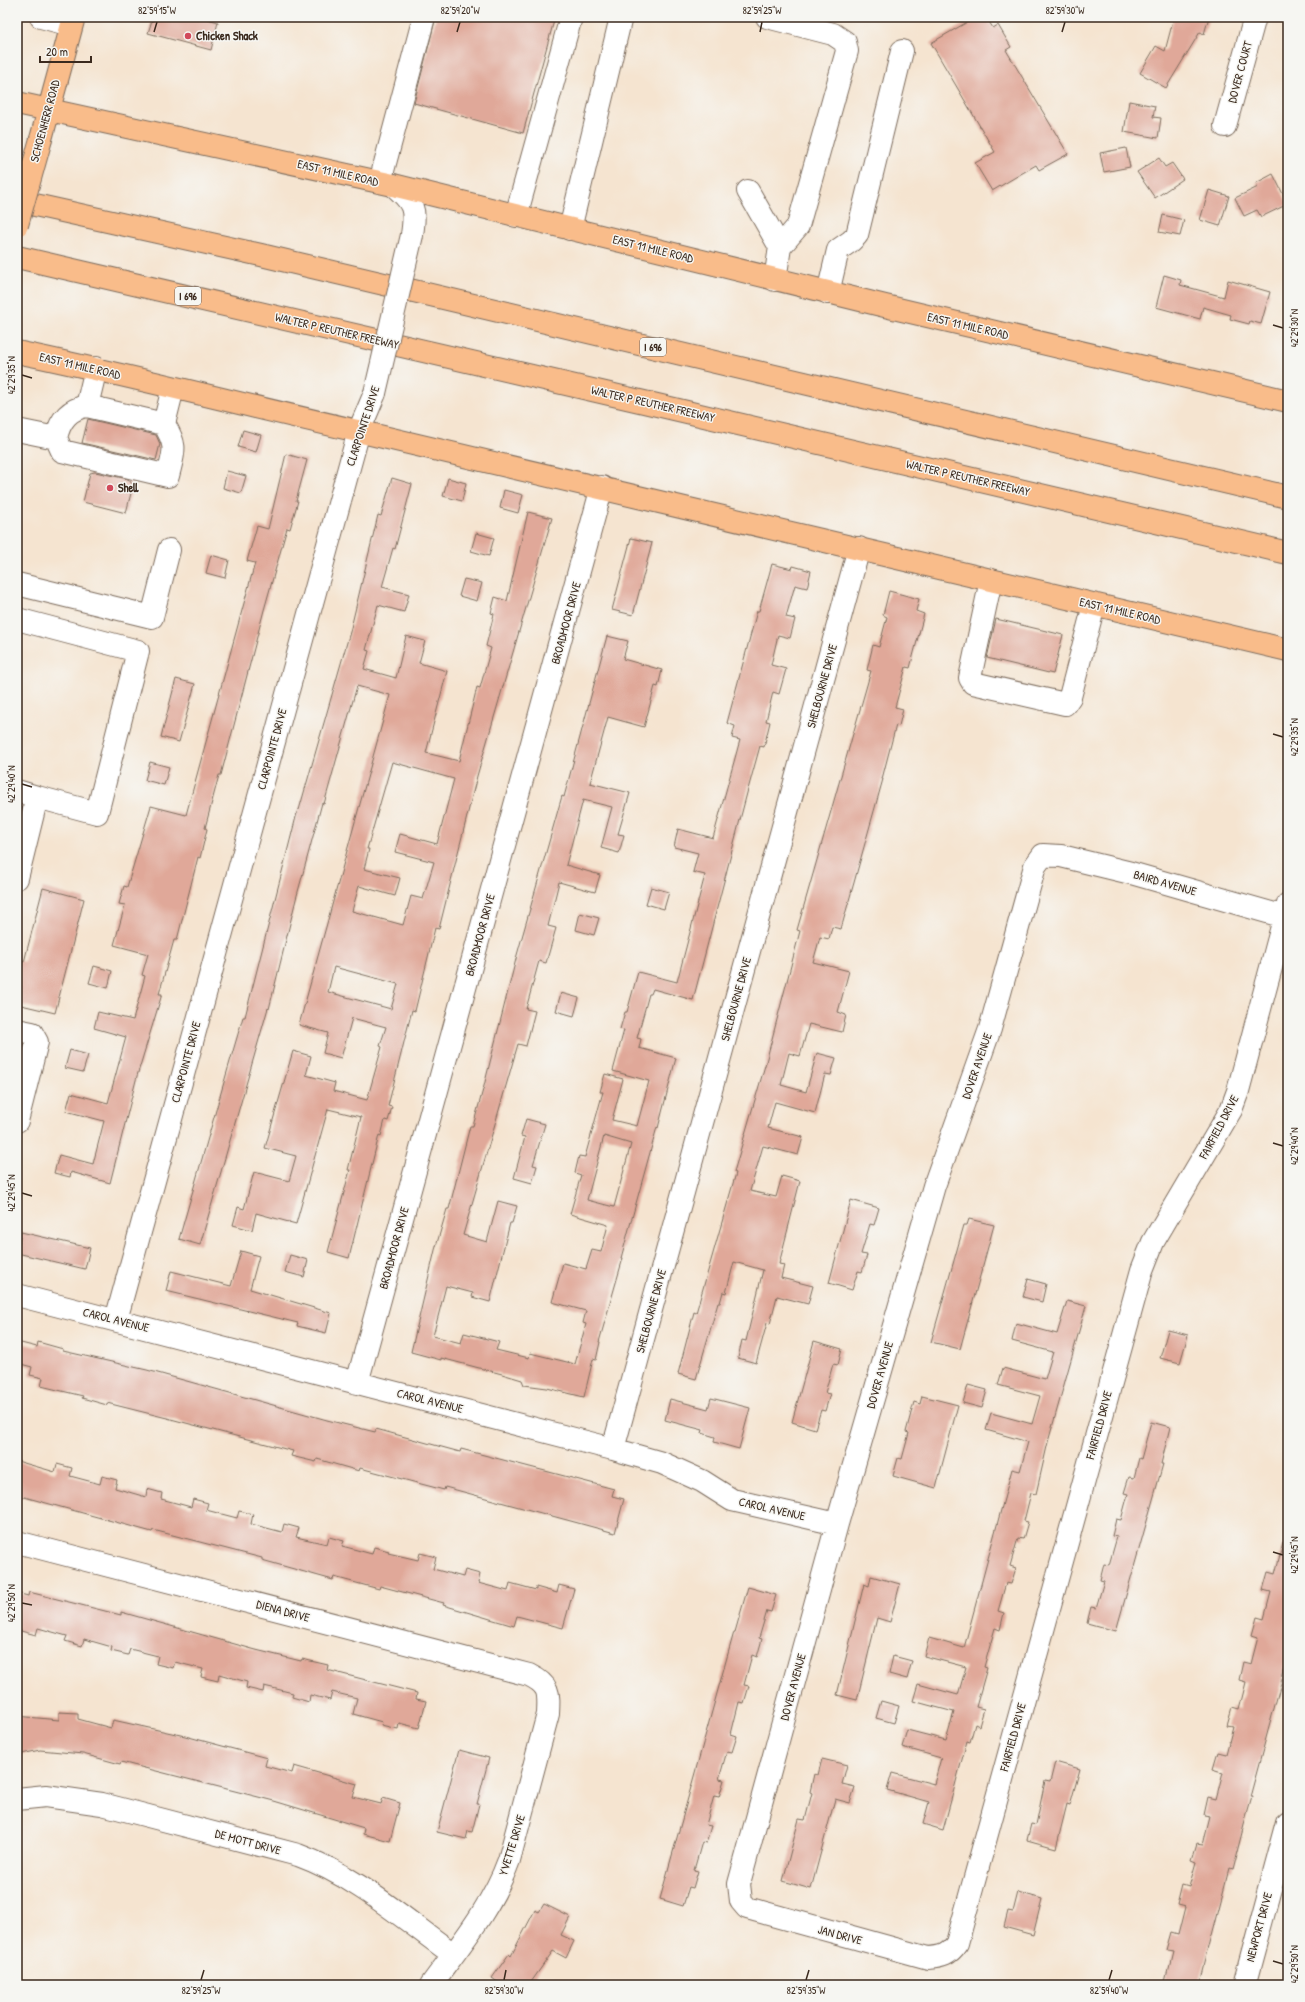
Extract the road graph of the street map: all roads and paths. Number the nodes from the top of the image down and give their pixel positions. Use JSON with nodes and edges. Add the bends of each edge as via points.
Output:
{"nodes":[{"id":1,"x":41,"y":17,"type":"edge"},
{"id":2,"x":424,"y":17,"type":"edge"},
{"id":3,"x":571,"y":17,"type":"edge"},
{"id":4,"x":621,"y":17,"type":"edge"},
{"id":5,"x":768,"y":17,"type":"edge"},
{"id":6,"x":1254,"y":17,"type":"edge"},
{"id":7,"x":73,"y":21,"type":"edge"},
{"id":8,"x":902,"y":51,"type":"dead end"},
{"id":9,"x":17,"y":103,"type":"edge"},
{"id":10,"x":48,"y":108,"type":"junction"},
{"id":11,"x":1225,"y":126,"type":"dead end"},
{"id":12,"x":387,"y":184,"type":"junction"},
{"id":13,"x":748,"y":191,"type":"dead end"},
{"id":14,"x":17,"y":201,"type":"edge"},
{"id":15,"x":516,"y":216,"type":"junction"},
{"id":16,"x":17,"y":224,"type":"edge"},
{"id":17,"x":570,"y":229,"type":"junction"},
{"id":18,"x":780,"y":247,"type":"junction"},
{"id":19,"x":17,"y":257,"type":"edge"},
{"id":20,"x":776,"y":280,"type":"junction"},
{"id":21,"x":828,"y":293,"type":"junction"},
{"id":22,"x":17,"y":352,"type":"edge"},
{"id":23,"x":96,"y":368,"type":"junction"},
{"id":24,"x":173,"y":388,"type":"junction"},
{"id":25,"x":1288,"y":401,"type":"edge"},
{"id":26,"x":87,"y":406,"type":"junction"},
{"id":27,"x":164,"y":424,"type":"junction"},
{"id":28,"x":17,"y":430,"type":"edge"},
{"id":29,"x":359,"y":431,"type":"junction"},
{"id":30,"x":56,"y":438,"type":"junction"},
{"id":31,"x":602,"y":487,"type":"junction"},
{"id":32,"x":1288,"y":497,"type":"edge"},
{"id":33,"x":859,"y":548,"type":"junction"},
{"id":34,"x":169,"y":550,"type":"dead end"},
{"id":35,"x":1288,"y":553,"type":"edge"},
{"id":36,"x":991,"y":580,"type":"junction"},
{"id":37,"x":17,"y":584,"type":"edge"},
{"id":38,"x":1094,"y":605,"type":"junction"},
{"id":39,"x":17,"y":619,"type":"edge"},
{"id":40,"x":1288,"y":650,"type":"edge"},
{"id":41,"x":27,"y":794,"type":"edge"},
{"id":42,"x":21,"y":845,"type":"edge"},
{"id":43,"x":1043,"y":855,"type":"joint"},
{"id":44,"x":17,"y":878,"type":"edge"},
{"id":45,"x":1286,"y":911,"type":"edge"},
{"id":46,"x":17,"y":1030,"type":"edge"},
{"id":47,"x":17,"y":1121,"type":"edge"},
{"id":48,"x":17,"y":1295,"type":"edge"},
{"id":49,"x":116,"y":1320,"type":"junction"},
{"id":50,"x":357,"y":1383,"type":"junction"},
{"id":51,"x":614,"y":1449,"type":"junction"},
{"id":52,"x":837,"y":1524,"type":"junction"},
{"id":53,"x":17,"y":1542,"type":"edge"},
{"id":54,"x":546,"y":1687,"type":"joint"},
{"id":55,"x":17,"y":1798,"type":"edge"},
{"id":56,"x":1288,"y":1822,"type":"edge"},
{"id":57,"x":742,"y":1901,"type":"joint"},
{"id":58,"x":454,"y":1954,"type":"junction"},
{"id":59,"x":943,"y":1957,"type":"joint"},
{"id":60,"x":431,"y":1985,"type":"edge"},
{"id":61,"x":1244,"y":1985,"type":"edge"}],
"edges":[{"from":1,"to":7,"type":"street"},
{"from":2,"to":12,"type":"street"},
{"from":3,"to":15,"type":"street"},
{"from":4,"to":17,"type":"street"},
{"from":5,"to":18,"type":"street","via":[[833,34],[844,42],[847,51],[798,226]]},
{"from":6,"to":11,"type":"street","name":"DOVER COURT"},
{"from":7,"to":10,"type":"main road","name":"SCHOENHERR ROAD"},
{"from":8,"to":21,"type":"street","via":[[857,234],[838,250]]},
{"from":9,"to":10,"type":"main road","name":"EAST 11 MILE ROAD"},
{"from":10,"to":12,"type":"main road","name":"EAST 11 MILE ROAD"},
{"from":10,"to":16,"type":"main road","name":"SCHOENHERR ROAD","bridge":true},
{"from":12,"to":15,"type":"main road","name":"EAST 11 MILE ROAD"},
{"from":12,"to":29,"type":"street","name":"CLARPOINTE DRIVE","bridge":true,"via":[[407,197],[415,216],[374,393]]},
{"from":13,"to":18,"type":"street"},
{"from":14,"to":32,"type":"main road","number":"I 696","via":[[261,255]]},
{"from":15,"to":17,"type":"main road","name":"EAST 11 MILE ROAD"},
{"from":17,"to":20,"type":"main road","name":"EAST 11 MILE ROAD"},
{"from":18,"to":20,"type":"street"},
{"from":19,"to":35,"type":"main road","name":"WALTER P REUTHER FREEWAY","number":"I 696","via":[[658,404]]},
{"from":20,"to":21,"type":"main road","name":"EAST 11 MILE ROAD"},
{"from":21,"to":25,"type":"main road","name":"EAST 11 MILE ROAD"},
{"from":22,"to":23,"type":"main road","name":"EAST 11 MILE ROAD"},
{"from":23,"to":24,"type":"main road","name":"EAST 11 MILE ROAD"},
{"from":23,"to":26,"type":"street"},
{"from":24,"to":27,"type":"street"},
{"from":24,"to":29,"type":"main road","name":"EAST 11 MILE ROAD"},
{"from":26,"to":27,"type":"street"},
{"from":26,"to":30,"type":"street","via":[[76,408],[65,416]]},
{"from":27,"to":30,"type":"street","via":[[172,436],[175,448],[168,476],[62,451]]},
{"from":28,"to":30,"type":"street"},
{"from":29,"to":31,"type":"main road","name":"EAST 11 MILE ROAD"},
{"from":29,"to":49,"type":"street","name":"CLARPOINTE DRIVE"},
{"from":31,"to":33,"type":"main road","name":"EAST 11 MILE ROAD"},
{"from":31,"to":50,"type":"street","name":"BROADMOOR DRIVE"},
{"from":33,"to":36,"type":"main road","name":"EAST 11 MILE ROAD"},
{"from":33,"to":51,"type":"street","name":"SHELBOURNE DRIVE"},
{"from":34,"to":37,"type":"street","via":[[152,617]]},
{"from":36,"to":38,"type":"main road","name":"EAST 11 MILE ROAD"},
{"from":36,"to":38,"type":"street","via":[[970,678],[973,683],[980,685],[1065,704],[1070,697]]},
{"from":38,"to":40,"type":"main road","name":"EAST 11 MILE ROAD"},
{"from":39,"to":41,"type":"street","via":[[138,651],[97,812]]},
{"from":41,"to":42,"type":"street"},
{"from":42,"to":44,"type":"street"},
{"from":43,"to":45,"type":"street","name":"BAIRD AVENUE","via":[[1061,856]]},
{"from":43,"to":52,"type":"street","name":"DOVER AVENUE","via":[[1030,877],[990,1029],[934,1186]]},
{"from":45,"to":59,"type":"street","name":"FAIRFIELD DRIVE","via":[[1233,1104],[1153,1242],[1142,1270],[957,1943]]},
{"from":46,"to":47,"type":"street","via":[[32,1033],[37,1042]]},
{"from":48,"to":49,"type":"street","name":"CAROL AVENUE"},
{"from":49,"to":50,"type":"street","name":"CAROL AVENUE"},
{"from":50,"to":51,"type":"street","name":"CAROL AVENUE"},
{"from":51,"to":52,"type":"street","name":"CAROL AVENUE","via":[[662,1463],[702,1481],[732,1500]]},
{"from":52,"to":57,"type":"street","name":"DOVER AVENUE","via":[[739,1884]]},
{"from":53,"to":54,"type":"street","name":"DIENA DRIVE","via":[[530,1675],[539,1679]]},
{"from":54,"to":58,"type":"street","name":"YVETTE DRIVE","via":[[549,1698],[548,1714],[509,1860],[492,1898]]},
{"from":55,"to":58,"type":"street","name":"DE MOTT DRIVE","via":[[46,1796],[102,1804],[315,1861],[360,1887]]},
{"from":56,"to":61,"type":"street","name":"NEWPORT DRIVE"},
{"from":57,"to":59,"type":"street","name":"JAN DRIVE","via":[[748,1908],[758,1912],[928,1958]]},
{"from":58,"to":60,"type":"street","name":"YVETTE DRIVE"}]}
